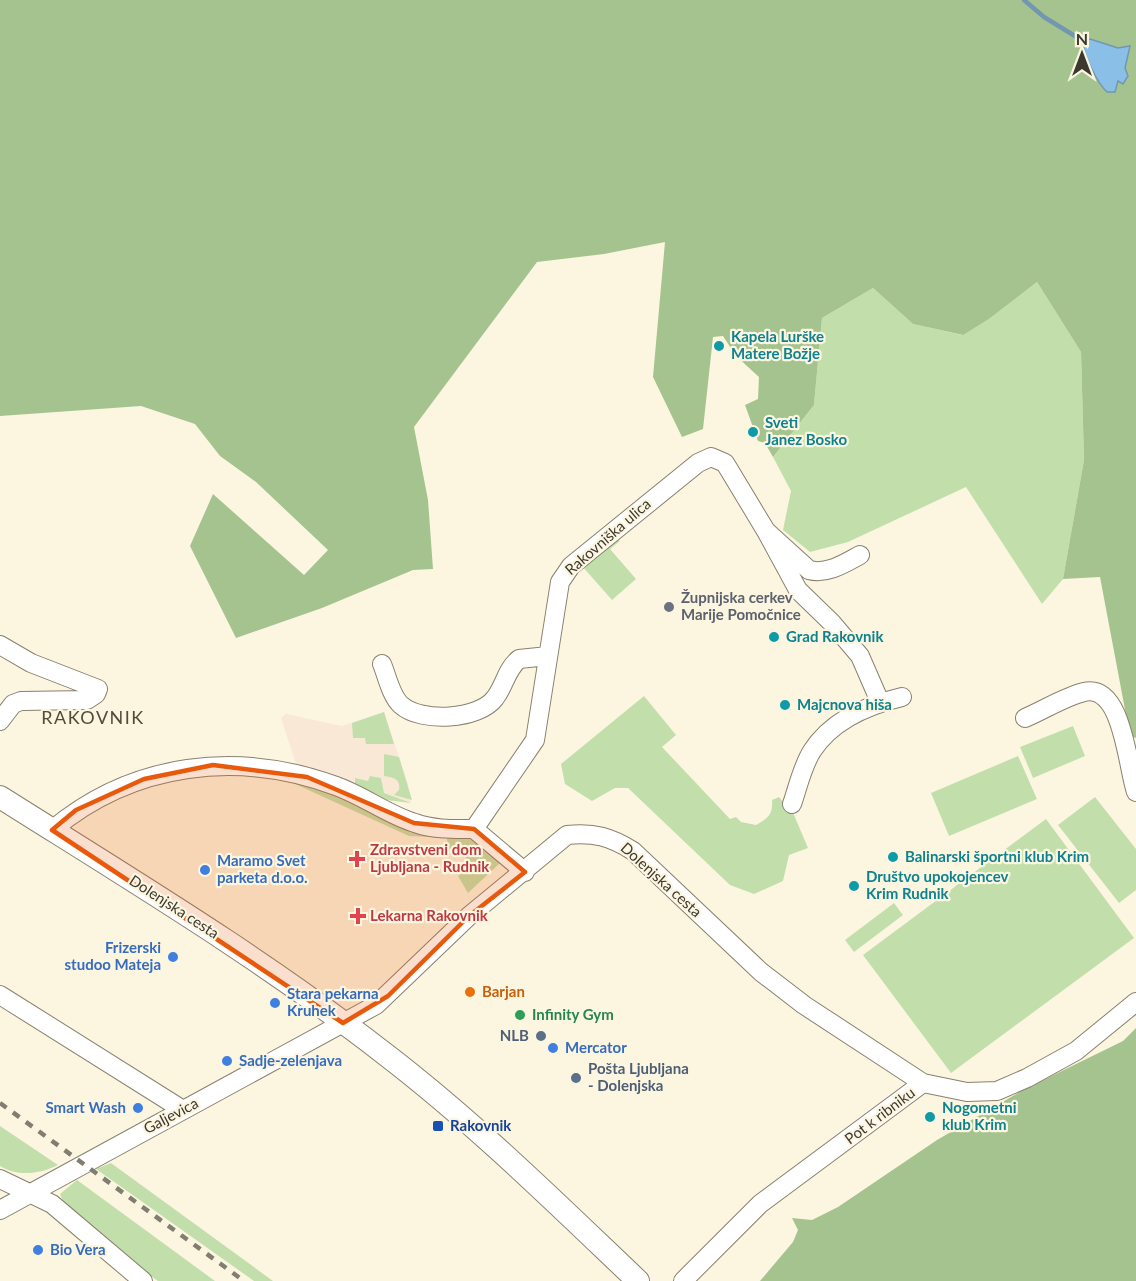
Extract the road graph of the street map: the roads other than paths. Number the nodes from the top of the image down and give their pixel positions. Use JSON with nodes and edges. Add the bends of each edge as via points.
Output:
{"nodes":[{"id":1,"x":766,"y":531,"type":"junction"},
{"id":2,"x":860,"y":555,"type":"dead end"},
{"id":3,"x":0,"y":645,"type":"edge"},
{"id":4,"x":548,"y":656,"type":"junction"},
{"id":5,"x":382,"y":664,"type":"dead end"},
{"id":6,"x":902,"y":697,"type":"dead end"},
{"id":7,"x":880,"y":702,"type":"junction"},
{"id":8,"x":1025,"y":718,"type":"dead end"},
{"id":9,"x":0,"y":721,"type":"edge"},
{"id":10,"x":1136,"y":792,"type":"edge"},
{"id":11,"x":0,"y":797,"type":"edge"},
{"id":12,"x":792,"y":804,"type":"dead end"},
{"id":13,"x":474,"y":828,"type":"junction"},
{"id":14,"x":52,"y":830,"type":"junction"},
{"id":15,"x":525,"y":872,"type":"junction"},
{"id":16,"x":0,"y":995,"type":"edge"},
{"id":17,"x":1136,"y":1002,"type":"edge"},
{"id":18,"x":343,"y":1023,"type":"junction"},
{"id":19,"x":923,"y":1083,"type":"junction"},
{"id":20,"x":183,"y":1110,"type":"junction"},
{"id":21,"x":0,"y":1179,"type":"edge"},
{"id":22,"x":29,"y":1194,"type":"junction"},
{"id":23,"x":0,"y":1210,"type":"edge"},
{"id":24,"x":143,"y":1281,"type":"edge"},
{"id":25,"x":638,"y":1281,"type":"edge"},
{"id":26,"x":683,"y":1281,"type":"edge"}],
"edges":[{"from":1,"to":2,"type":"street","via":[[800,563],[816,572],[835,568]]},
{"from":1,"to":4,"type":"street","name":"Rakovniška ulica","via":[[726,463],[711,457],[698,463],[564,574]]},
{"from":1,"to":7,"type":"street","via":[[798,590],[860,656]]},
{"from":3,"to":9,"type":"street","via":[[31,663],[98,689],[87,700],[21,701],[13,704]]},
{"from":4,"to":5,"type":"street","via":[[519,659],[508,671],[495,698],[484,708],[450,717],[425,715],[403,706]]},
{"from":4,"to":13,"type":"street","name":"Rakovniška ulica","via":[[535,740]]},
{"from":6,"to":7,"type":"street"},
{"from":7,"to":12,"type":"street","via":[[842,721],[813,751]]},
{"from":8,"to":10,"type":"street","via":[[1083,692],[1096,691],[1108,698],[1117,716]]},
{"from":11,"to":14,"type":"main road","name":"Dolenjska cesta"},
{"from":13,"to":14,"type":"street","via":[[414,823],[338,786],[307,777],[213,765],[144,779],[76,810]]},
{"from":13,"to":15,"type":"street"},
{"from":14,"to":18,"type":"main road","name":"Dolenjska cesta","via":[[237,948]]},
{"from":15,"to":18,"type":"street","name":"Dolenjska cesta","via":[[469,916],[388,996]]},
{"from":15,"to":19,"type":"street","name":"Dolenjska cesta","via":[[567,835],[594,834],[614,839],[633,851],[761,972]]},
{"from":16,"to":20,"type":"street"},
{"from":17,"to":19,"type":"street","name":"Pot k ribniku","via":[[1076,1051],[997,1091],[967,1092]]},
{"from":18,"to":20,"type":"street","name":"Galjevica"},
{"from":18,"to":25,"type":"main road","name":"Dolenjska cesta","via":[[458,1114]]},
{"from":19,"to":26,"type":"street","name":"Pot k ribniku","via":[[760,1204]]},
{"from":20,"to":22,"type":"street","name":"Galjevica"},
{"from":21,"to":22,"type":"street"},
{"from":22,"to":23,"type":"street","name":"Galjevica"},
{"from":22,"to":24,"type":"street","via":[[52,1204]]}]}
